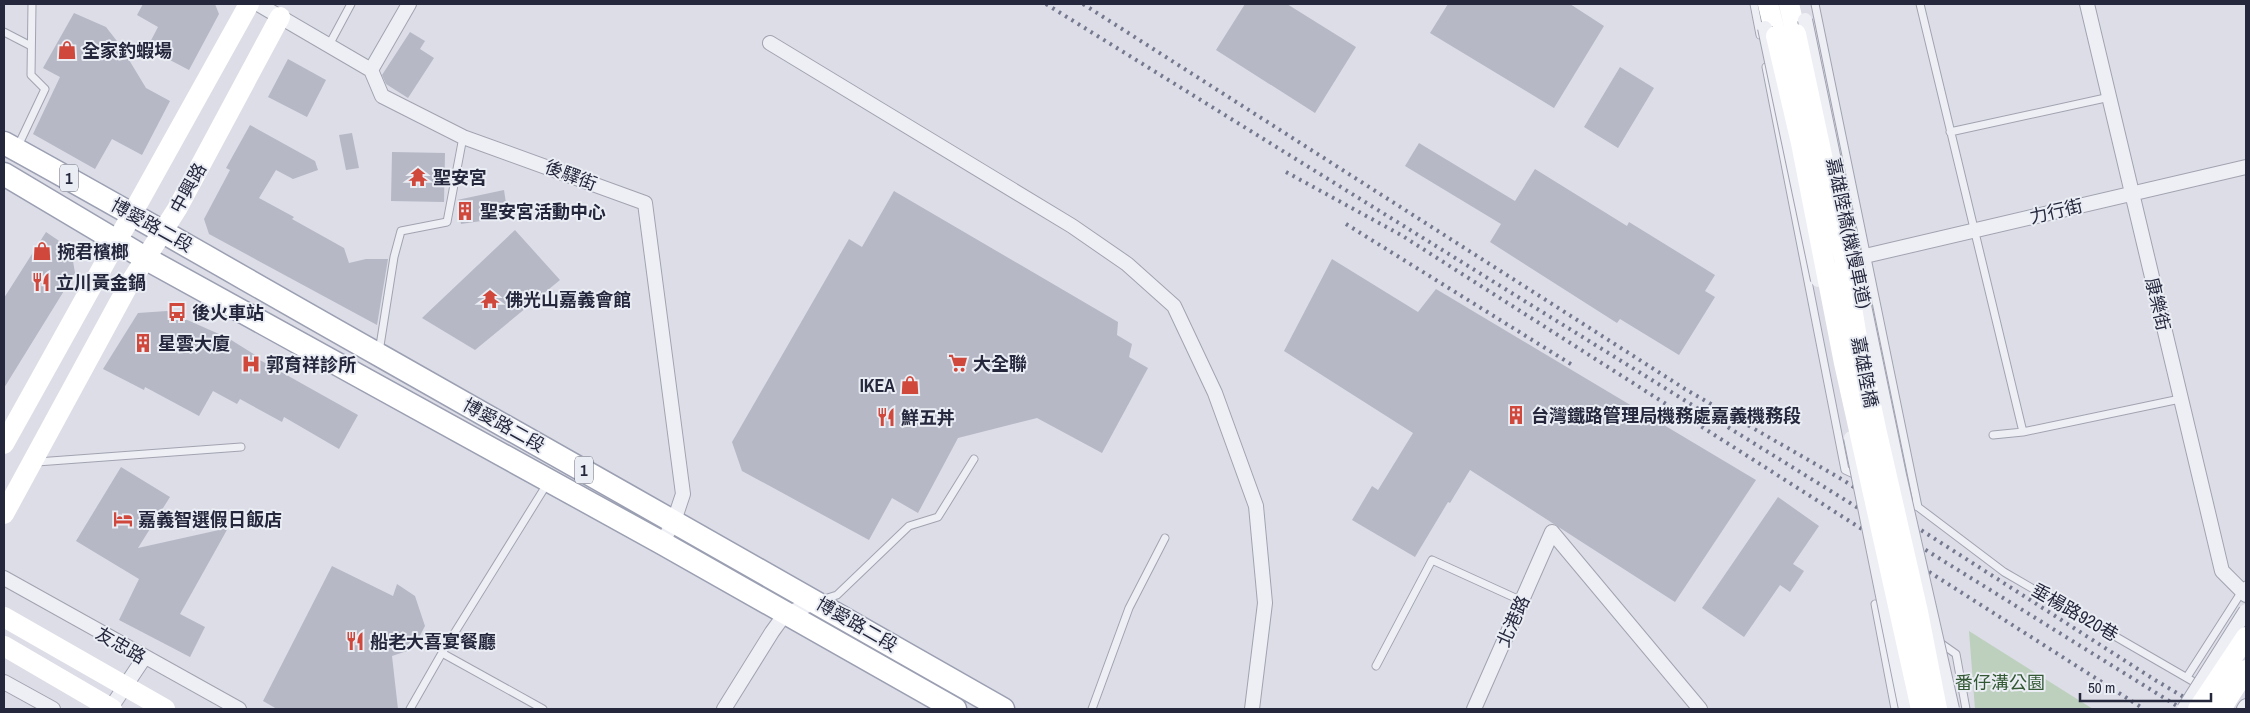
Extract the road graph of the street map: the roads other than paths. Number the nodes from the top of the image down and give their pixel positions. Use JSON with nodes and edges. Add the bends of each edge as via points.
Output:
{"nodes":[{"id":1,"x":32,"y":4,"type":"edge"},
{"id":2,"x":249,"y":4,"type":"edge"},
{"id":3,"x":258,"y":4,"type":"edge"},
{"id":4,"x":351,"y":4,"type":"edge"},
{"id":5,"x":409,"y":4,"type":"edge"},
{"id":6,"x":1754,"y":4,"type":"edge"},
{"id":7,"x":1767,"y":4,"type":"edge"},
{"id":8,"x":1789,"y":4,"type":"edge"},
{"id":9,"x":1794,"y":4,"type":"edge"},
{"id":10,"x":1814,"y":4,"type":"edge"},
{"id":11,"x":1920,"y":4,"type":"edge"},
{"id":12,"x":2087,"y":4,"type":"edge"},
{"id":13,"x":280,"y":17,"type":"junction"},
{"id":14,"x":1786,"y":30,"type":"junction"},
{"id":15,"x":4,"y":32,"type":"edge"},
{"id":16,"x":770,"y":43,"type":"dead end"},
{"id":17,"x":329,"y":45,"type":"junction"},
{"id":18,"x":31,"y":46,"type":"junction"},
{"id":19,"x":372,"y":70,"type":"junction"},
{"id":20,"x":2110,"y":96,"type":"junction"},
{"id":21,"x":1950,"y":132,"type":"junction"},
{"id":22,"x":463,"y":137,"type":"junction"},
{"id":23,"x":10,"y":146,"type":"edge"},
{"id":24,"x":2246,"y":167,"type":"edge"},
{"id":25,"x":5,"y":177,"type":"edge"},
{"id":26,"x":2133,"y":193,"type":"junction"},
{"id":27,"x":133,"y":215,"type":"junction"},
{"id":28,"x":1973,"y":230,"type":"junction"},
{"id":29,"x":164,"y":232,"type":"junction"},
{"id":30,"x":117,"y":242,"type":"junction"},
{"id":31,"x":1865,"y":256,"type":"junction"},
{"id":32,"x":145,"y":258,"type":"junction"},
{"id":33,"x":379,"y":355,"type":"junction"},
{"id":34,"x":2180,"y":399,"type":"junction"},
{"id":35,"x":2023,"y":432,"type":"junction"},
{"id":36,"x":1993,"y":435,"type":"dead end"},
{"id":37,"x":4,"y":444,"type":"edge"},
{"id":38,"x":241,"y":447,"type":"dead end"},
{"id":39,"x":974,"y":459,"type":"dead end"},
{"id":40,"x":32,"y":462,"type":"junction"},
{"id":41,"x":548,"y":481,"type":"junction"},
{"id":42,"x":1918,"y":507,"type":"junction"},
{"id":43,"x":4,"y":514,"type":"edge"},
{"id":44,"x":674,"y":521,"type":"junction"},
{"id":45,"x":1165,"y":538,"type":"dead end"},
{"id":46,"x":662,"y":543,"type":"junction"},
{"id":47,"x":4,"y":578,"type":"edge"},
{"id":48,"x":2245,"y":591,"type":"edge"},
{"id":49,"x":1522,"y":601,"type":"junction"},
{"id":50,"x":817,"y":602,"type":"junction"},
{"id":51,"x":2246,"y":611,"type":"edge"},
{"id":52,"x":785,"y":614,"type":"junction"},
{"id":53,"x":4,"y":617,"type":"edge"},
{"id":54,"x":2246,"y":637,"type":"edge"},
{"id":55,"x":4,"y":646,"type":"edge"},
{"id":56,"x":442,"y":652,"type":"junction"},
{"id":57,"x":144,"y":658,"type":"junction"},
{"id":58,"x":1376,"y":666,"type":"dead end"},
{"id":59,"x":2246,"y":670,"type":"edge"},
{"id":60,"x":2187,"y":677,"type":"junction"},
{"id":61,"x":4,"y":682,"type":"edge"},
{"id":62,"x":125,"y":688,"type":"junction"},
{"id":63,"x":2230,"y":706,"type":"edge"},
{"id":64,"x":2246,"y":706,"type":"edge"},
{"id":65,"x":53,"y":709,"type":"edge"},
{"id":66,"x":111,"y":709,"type":"edge"},
{"id":67,"x":165,"y":709,"type":"edge"},
{"id":68,"x":239,"y":709,"type":"edge"},
{"id":69,"x":410,"y":709,"type":"edge"},
{"id":70,"x":543,"y":709,"type":"edge"},
{"id":71,"x":724,"y":709,"type":"edge"},
{"id":72,"x":955,"y":709,"type":"edge"},
{"id":73,"x":1003,"y":709,"type":"edge"},
{"id":74,"x":1092,"y":709,"type":"edge"},
{"id":75,"x":1252,"y":709,"type":"edge"},
{"id":76,"x":1474,"y":709,"type":"edge"},
{"id":77,"x":1700,"y":709,"type":"edge"},
{"id":78,"x":1894,"y":709,"type":"edge"},
{"id":79,"x":1906,"y":709,"type":"edge"},
{"id":80,"x":1921,"y":709,"type":"edge"},
{"id":81,"x":1937,"y":709,"type":"edge"},
{"id":82,"x":1952,"y":709,"type":"edge"},
{"id":83,"x":1966,"y":709,"type":"edge"},
{"id":84,"x":2184,"y":709,"type":"edge"},
{"id":85,"x":2198,"y":709,"type":"edge"}],
"edges":[{"from":1,"to":18,"type":"lane"},
{"from":2,"to":27,"type":"street","name":"中興路"},
{"from":3,"to":13,"type":"street"},
{"from":4,"to":17,"type":"lane"},
{"from":5,"to":19,"type":"street"},
{"from":6,"to":42,"type":"lane","name":"垂楊路920巷","via":[[1845,470]]},
{"from":7,"to":14,"type":"street"},
{"from":8,"to":14,"type":"street"},
{"from":9,"to":14,"type":"street"},
{"from":10,"to":31,"type":"lane"},
{"from":11,"to":21,"type":"lane"},
{"from":12,"to":20,"type":"street","name":"康樂街"},
{"from":13,"to":17,"type":"street"},
{"from":13,"to":29,"type":"street","name":"中興路"},
{"from":14,"to":79,"type":"street","bridge":true},
{"from":14,"to":80,"type":"street","name":"嘉雄陸橋","bridge":true,"via":[[1805,161],[1844,363]]},
{"from":14,"to":81,"type":"street","name":"嘉雄陸橋","bridge":true,"via":[[1844,258],[1873,415]]},
{"from":14,"to":82,"type":"street","name":"嘉雄陸橋(機慢車道)","bridge":true,"via":[[1900,476]]},
{"from":15,"to":18,"type":"lane"},
{"from":16,"to":75,"type":"street","via":[[1072,226],[1127,264],[1174,306],[1215,393],[1256,506],[1265,604]]},
{"from":17,"to":19,"type":"street"},
{"from":18,"to":23,"type":"lane","via":[[31,75],[45,89]]},
{"from":19,"to":22,"type":"street","name":"後驛街","via":[[382,96]]},
{"from":20,"to":21,"type":"lane"},
{"from":20,"to":26,"type":"street","name":"康樂街"},
{"from":21,"to":28,"type":"lane"},
{"from":22,"to":33,"type":"lane","via":[[447,222],[401,231],[394,256]]},
{"from":22,"to":44,"type":"street","name":"後驛街","via":[[645,203],[683,494]]},
{"from":23,"to":27,"type":"main road","name":"博愛路二段","number":"1"},
{"from":24,"to":26,"type":"street","name":"力行街"},
{"from":25,"to":30,"type":"main road","name":"博愛路二段","number":"1"},
{"from":26,"to":28,"type":"street","name":"力行街"},
{"from":26,"to":34,"type":"street","name":"康樂街"},
{"from":27,"to":29,"type":"main road","name":"博愛路二段","number":"1"},
{"from":27,"to":30,"type":"street","name":"中興路"},
{"from":28,"to":31,"type":"street","name":"力行街"},
{"from":28,"to":35,"type":"lane"},
{"from":29,"to":32,"type":"street","name":"中興路"},
{"from":29,"to":33,"type":"main road","name":"博愛路二段","number":"1"},
{"from":30,"to":32,"type":"main road","name":"博愛路二段","number":"1"},
{"from":30,"to":37,"type":"street","name":"中興路"},
{"from":31,"to":42,"type":"lane"},
{"from":32,"to":40,"type":"street","name":"中興路"},
{"from":32,"to":41,"type":"main road","name":"博愛路二段","number":"1"},
{"from":33,"to":44,"type":"main road","name":"博愛路二段","number":"1"},
{"from":34,"to":35,"type":"lane"},
{"from":34,"to":48,"type":"street","name":"康樂街","via":[[2222,570]]},
{"from":35,"to":36,"type":"lane"},
{"from":38,"to":40,"type":"lane"},
{"from":39,"to":50,"type":"lane","via":[[938,517],[909,526],[837,595]]},
{"from":40,"to":43,"type":"street","name":"中興路"},
{"from":41,"to":46,"type":"main road","name":"博愛路二段","number":"1"},
{"from":41,"to":56,"type":"lane"},
{"from":42,"to":60,"type":"lane","name":"垂楊路920巷","via":[[2004,572]]},
{"from":44,"to":46,"type":"street","name":"後驛街"},
{"from":44,"to":50,"type":"main road","name":"博愛路二段","number":"1"},
{"from":45,"to":74,"type":"lane","via":[[1129,608]]},
{"from":46,"to":52,"type":"main road","name":"博愛路二段","number":"1"},
{"from":47,"to":57,"type":"street","name":"友忠路"},
{"from":48,"to":60,"type":"lane"},
{"from":49,"to":58,"type":"lane","via":[[1432,560]]},
{"from":49,"to":76,"type":"street","name":"北港路"},
{"from":49,"to":77,"type":"street","name":"北港路","via":[[1552,532]]},
{"from":50,"to":52,"type":"street"},
{"from":50,"to":73,"type":"main road","name":"博愛路二段","number":"1"},
{"from":51,"to":84,"type":"street","bridge":true},
{"from":52,"to":71,"type":"street"},
{"from":52,"to":72,"type":"main road","name":"博愛路二段","number":"1"},
{"from":53,"to":62,"type":"street","name":"友忠路"},
{"from":54,"to":85,"type":"street","bridge":true},
{"from":55,"to":66,"type":"street"},
{"from":56,"to":69,"type":"lane"},
{"from":56,"to":70,"type":"lane"},
{"from":57,"to":62,"type":"street"},
{"from":57,"to":68,"type":"street","name":"友忠路"},
{"from":59,"to":63,"type":"street","bridge":true},
{"from":60,"to":63,"type":"lane","name":"垂楊路920巷"},
{"from":61,"to":65,"type":"street"},
{"from":62,"to":66,"type":"street"},
{"from":62,"to":67,"type":"street","name":"友忠路"},
{"from":63,"to":64,"type":"street"},
{"from":78,"to":83,"type":"lane","via":[[1875,604],[1956,654]]}]}
